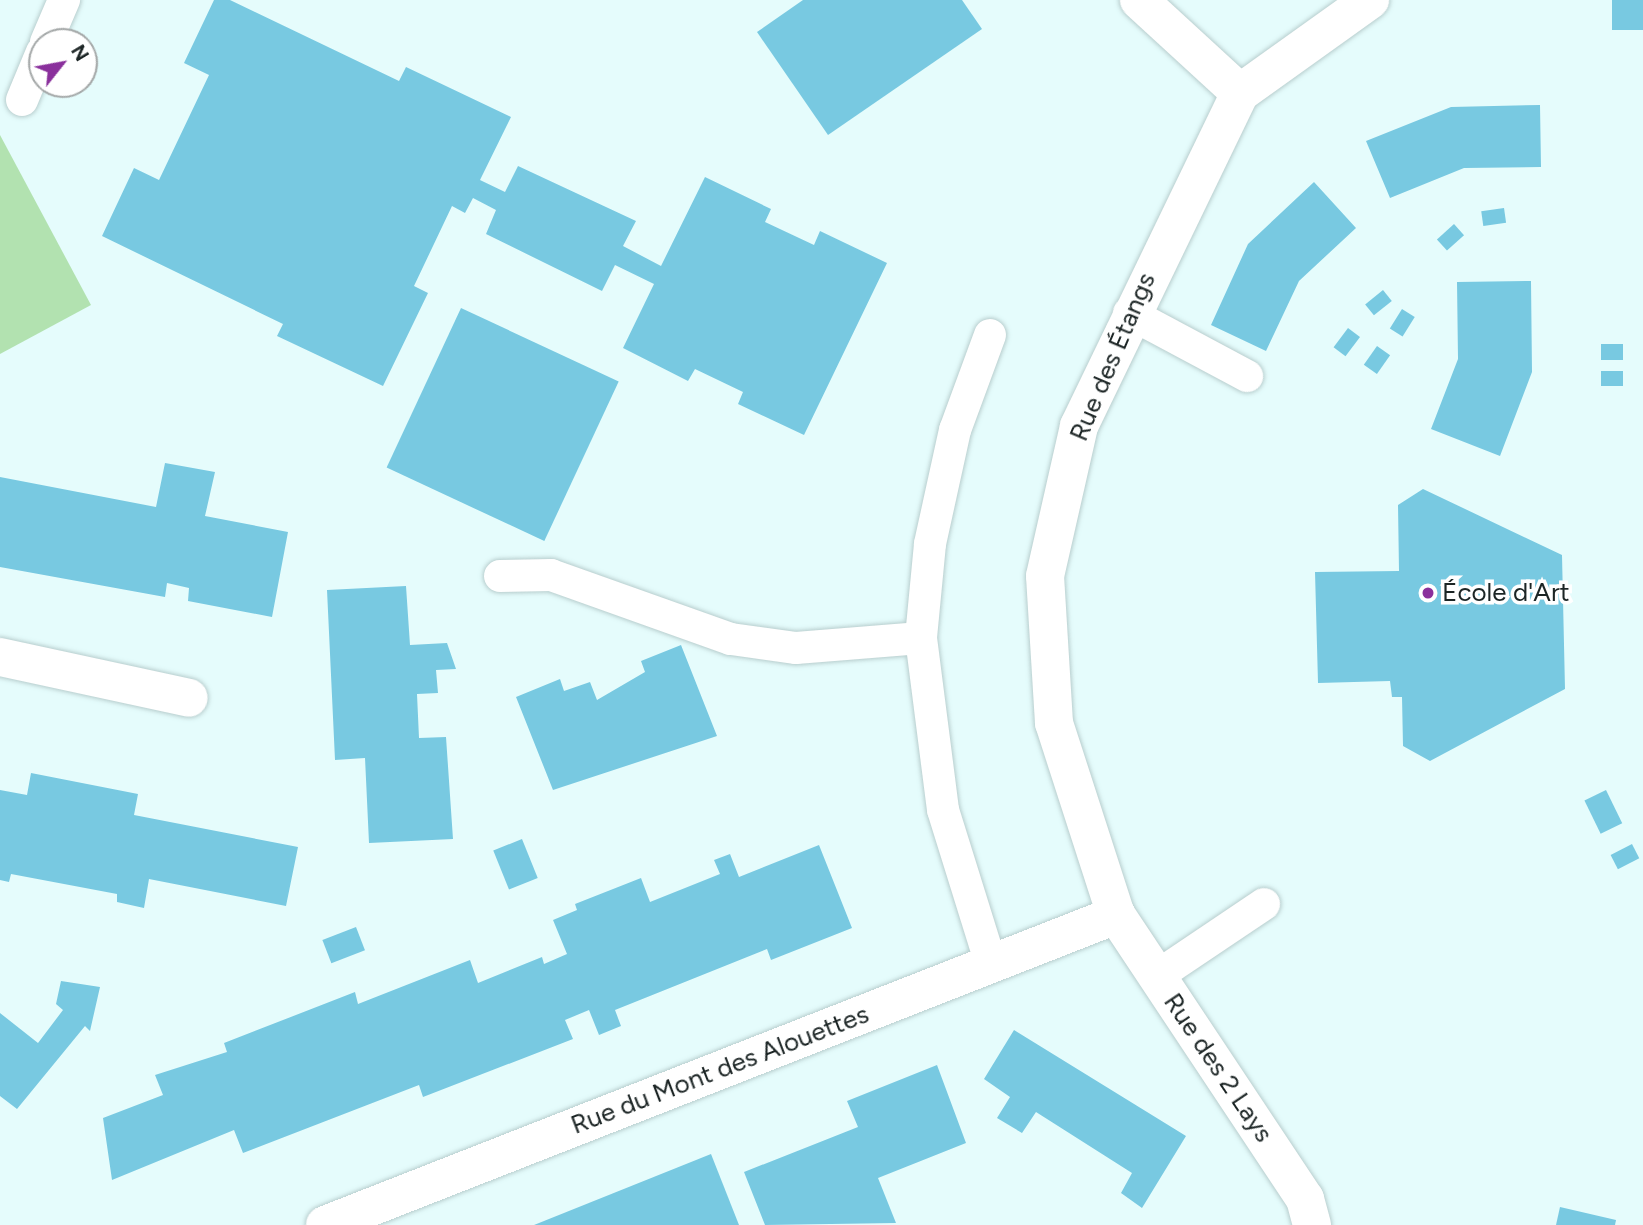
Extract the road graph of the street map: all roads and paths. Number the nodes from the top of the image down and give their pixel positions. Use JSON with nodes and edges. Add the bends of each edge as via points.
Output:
{"nodes":[{"id":1,"x":64,"y":0,"type":"edge"},
{"id":2,"x":1139,"y":0,"type":"edge"},
{"id":3,"x":1370,"y":0,"type":"edge"},
{"id":4,"x":52,"y":28,"type":"edge"},
{"id":5,"x":28,"y":86,"type":"edge"},
{"id":6,"x":1240,"y":93,"type":"junction"},
{"id":7,"x":22,"y":100,"type":"dead end"},
{"id":8,"x":1129,"y":313,"type":"junction"},
{"id":9,"x":990,"y":335,"type":"dead end"},
{"id":10,"x":1247,"y":376,"type":"dead end"},
{"id":11,"x":500,"y":576,"type":"dead end"},
{"id":12,"x":921,"y":638,"type":"junction"},
{"id":13,"x":0,"y":657,"type":"edge"},
{"id":14,"x":189,"y":698,"type":"dead end"},
{"id":15,"x":1264,"y":904,"type":"dead end"},
{"id":16,"x":1116,"y":915,"type":"junction"},
{"id":17,"x":991,"y":964,"type":"junction"},
{"id":18,"x":1157,"y":976,"type":"junction"},
{"id":19,"x":325,"y":1225,"type":"edge"},
{"id":20,"x":1312,"y":1225,"type":"edge"}],
"edges":[{"from":1,"to":4,"type":"lane"},
{"from":2,"to":6,"type":"street"},
{"from":3,"to":6,"type":"street","name":"Rue des Étangs"},
{"from":5,"to":7,"type":"lane"},
{"from":6,"to":8,"type":"street","name":"Rue des Étangs"},
{"from":8,"to":10,"type":"lane"},
{"from":8,"to":16,"type":"street","name":"Rue des Étangs","via":[[1079,426],[1045,576],[1054,723]]},
{"from":9,"to":12,"type":"lane","via":[[955,430],[930,544]]},
{"from":11,"to":12,"type":"lane","via":[[551,575],[730,639],[796,648]]},
{"from":12,"to":17,"type":"lane","via":[[943,810]]},
{"from":13,"to":14,"type":"street"},
{"from":15,"to":18,"type":"lane"},
{"from":16,"to":17,"type":"street","name":"Rue du Mont des Alouettes"},
{"from":16,"to":18,"type":"street","name":"Rue des 2 Lays"},
{"from":17,"to":19,"type":"street","name":"Rue du Mont des Alouettes"},
{"from":18,"to":20,"type":"street","name":"Rue des 2 Lays","via":[[1305,1199]]}]}
